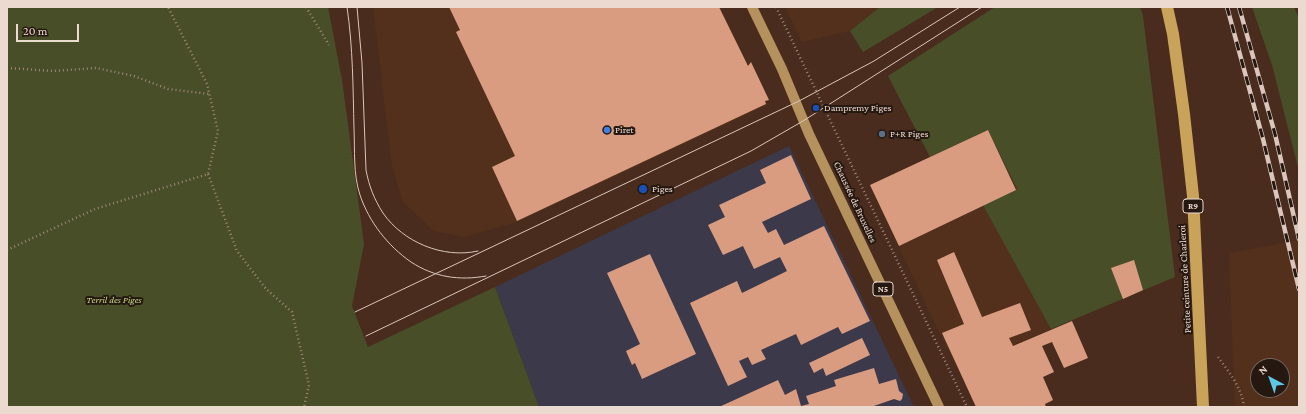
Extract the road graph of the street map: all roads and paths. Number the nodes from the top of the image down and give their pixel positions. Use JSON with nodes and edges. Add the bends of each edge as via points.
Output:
{"nodes":[{"id":1,"x":168,"y":7,"type":"edge"},
{"id":2,"x":306,"y":7,"type":"edge"},
{"id":3,"x":752,"y":7,"type":"edge"},
{"id":4,"x":776,"y":7,"type":"edge"},
{"id":5,"x":1167,"y":7,"type":"edge"},
{"id":6,"x":329,"y":45,"type":"dead end"},
{"id":7,"x":7,"y":68,"type":"edge"},
{"id":8,"x":209,"y":94,"type":"junction"},
{"id":9,"x":208,"y":174,"type":"junction"},
{"id":10,"x":7,"y":250,"type":"edge"},
{"id":11,"x":1217,"y":356,"type":"dead end"},
{"id":12,"x":304,"y":407,"type":"edge"},
{"id":13,"x":939,"y":407,"type":"edge"},
{"id":14,"x":967,"y":407,"type":"edge"},
{"id":15,"x":1204,"y":407,"type":"edge"},
{"id":16,"x":1244,"y":407,"type":"edge"}],
"edges":[{"from":1,"to":8,"type":"path","via":[[207,84]]},
{"from":2,"to":6,"type":"path"},
{"from":3,"to":13,"type":"main road","name":"Chaussée de Bruxelles","number":"N5","via":[[809,134]]},
{"from":4,"to":14,"type":"path"},
{"from":5,"to":15,"type":"highway","name":"Petite ceinture de Charleroi","number":"R9","via":[[1173,34],[1193,196]]},
{"from":7,"to":8,"type":"path","via":[[96,68],[134,76],[168,89]]},
{"from":8,"to":9,"type":"path","via":[[218,131]]},
{"from":9,"to":10,"type":"path","via":[[95,209]]},
{"from":9,"to":12,"type":"path","via":[[237,251],[266,289],[292,312],[309,385]]},
{"from":11,"to":16,"type":"path","via":[[1234,379]]}]}
